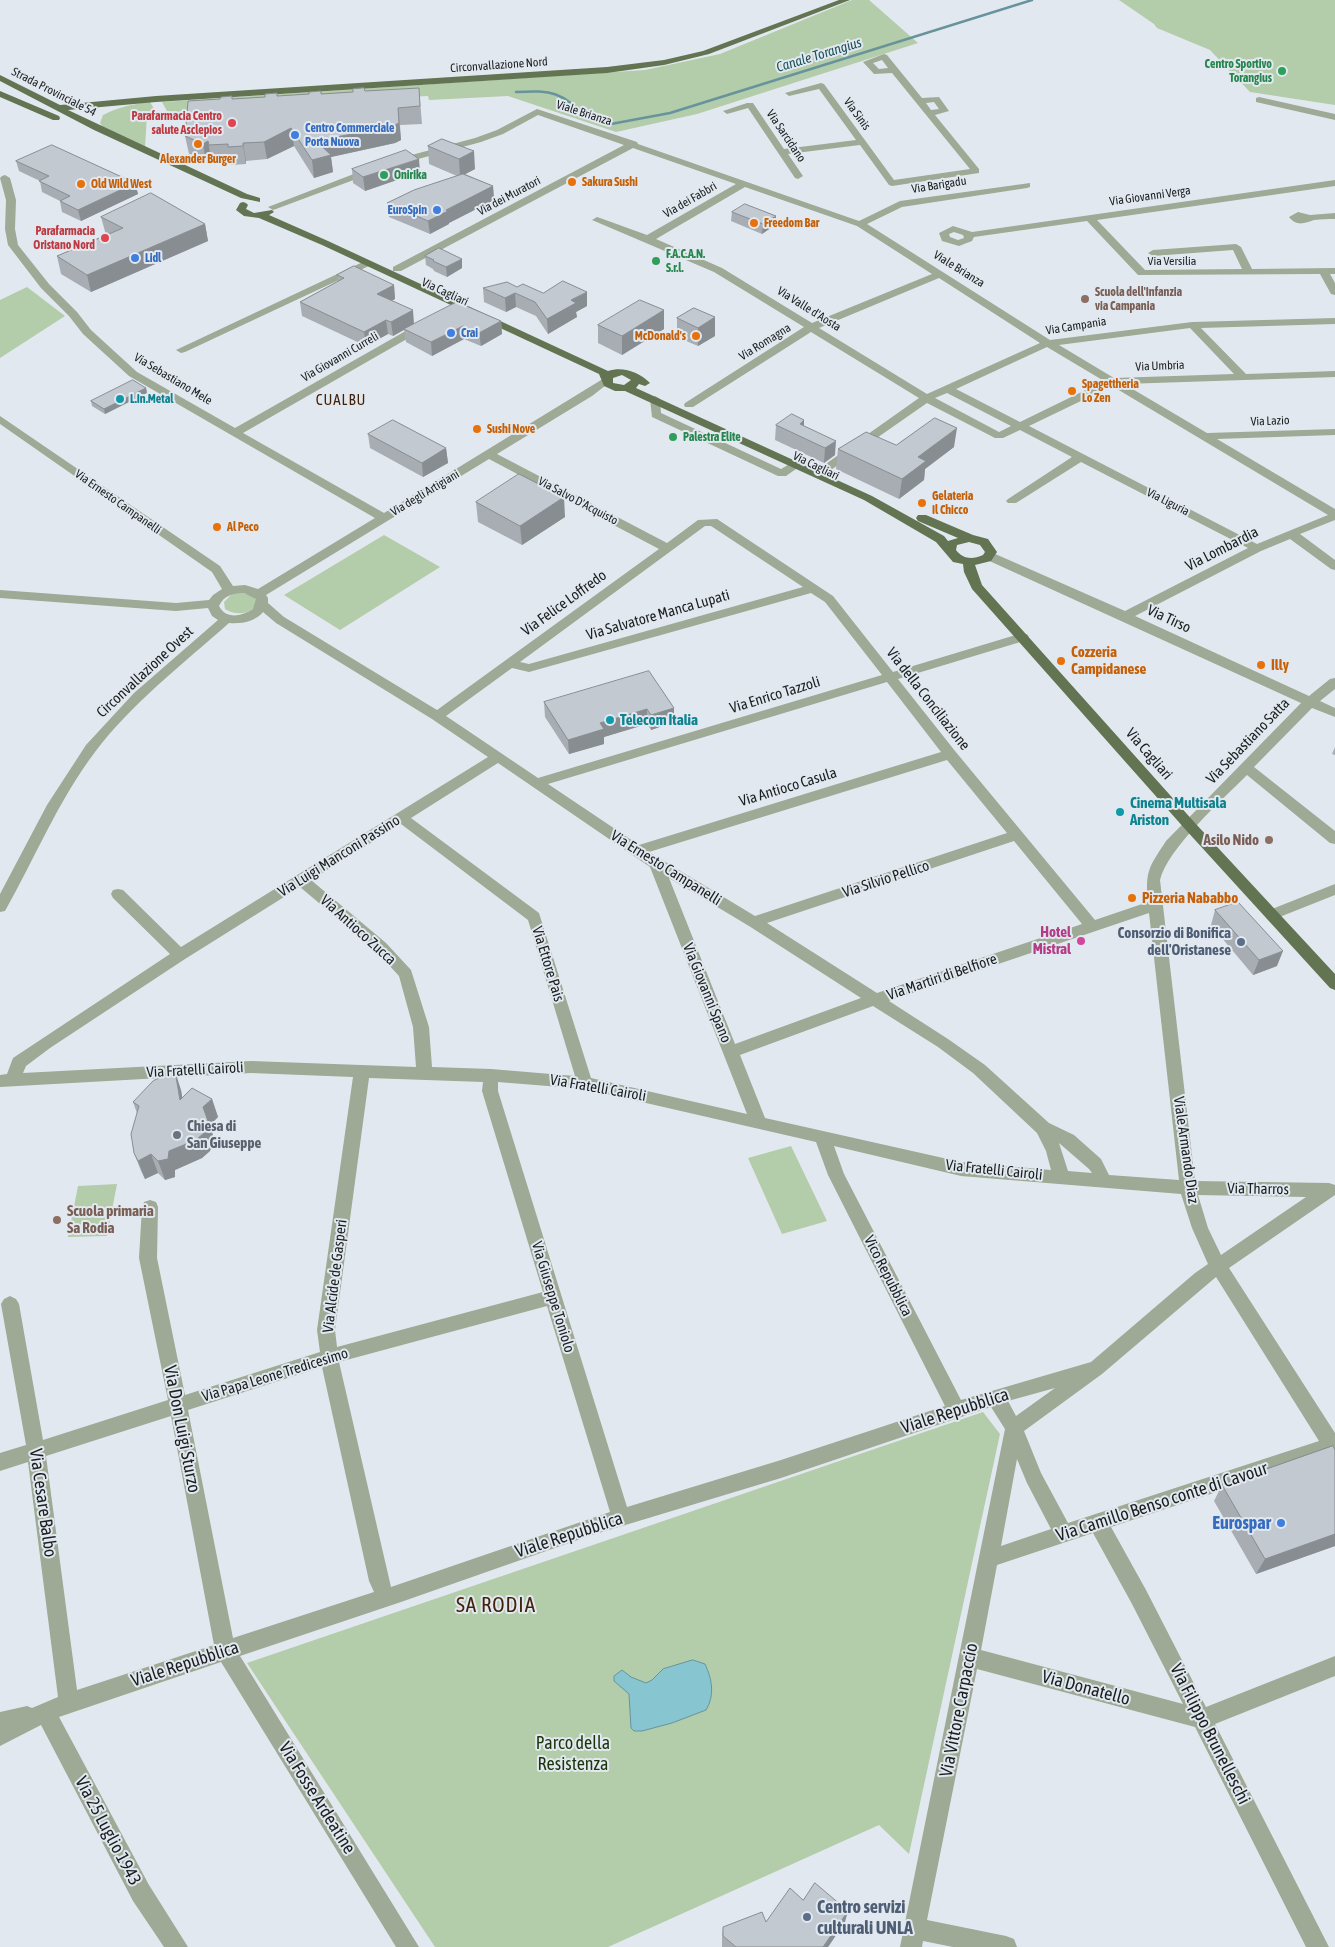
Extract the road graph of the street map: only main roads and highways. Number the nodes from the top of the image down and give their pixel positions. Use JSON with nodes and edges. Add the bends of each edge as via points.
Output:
{"nodes":[{"id":1,"x":846,"y":0,"type":"edge"},
{"id":2,"x":0,"y":78,"type":"edge"},
{"id":3,"x":0,"y":94,"type":"edge"},
{"id":4,"x":142,"y":100,"type":"junction"},
{"id":5,"x":58,"y":108,"type":"junction"},
{"id":6,"x":100,"y":132,"type":"junction"},
{"id":7,"x":260,"y":200,"type":"junction"},
{"id":8,"x":243,"y":205,"type":"junction"},
{"id":9,"x":272,"y":208,"type":"junction"},
{"id":10,"x":260,"y":215,"type":"junction"},
{"id":11,"x":619,"y":372,"type":"junction"},
{"id":12,"x":607,"y":378,"type":"junction"},
{"id":13,"x":637,"y":379,"type":"junction"},
{"id":14,"x":623,"y":388,"type":"junction"},
{"id":15,"x":969,"y":538,"type":"junction"},
{"id":16,"x":950,"y":551,"type":"junction"},
{"id":17,"x":969,"y":562,"type":"junction"},
{"id":18,"x":1335,"y":984,"type":"edge"}],
"edges":[{"from":1,"to":4,"type":"main road","name":"Circonvallazione Nord","via":[[713,51],[651,65]]},
{"from":2,"to":5,"type":"main road","name":"Strada Provinciale 54"},
{"from":3,"to":6,"type":"main road"},
{"from":4,"to":5,"type":"main road","name":"Circonvallazione Nord"},
{"from":4,"to":6,"type":"main road","name":"Circonvallazione Nord","via":[[99,115],[95,120]]},
{"from":5,"to":6,"type":"main road","name":"Strada Provinciale 54"},
{"from":6,"to":7,"type":"main road","name":"Via Cagliari","via":[[244,196]]},
{"from":6,"to":8,"type":"main road","name":"Via Cagliari"},
{"from":7,"to":8,"type":"main road"},
{"from":7,"to":9,"type":"main road","name":"Via Cagliari","via":[[271,203]]},
{"from":8,"to":10,"type":"main road","name":"Via Cagliari","via":[[242,212]]},
{"from":9,"to":10,"type":"main road"},
{"from":9,"to":11,"type":"main road","name":"Via Cagliari"},
{"from":10,"to":12,"type":"main road","name":"Via Cagliari","via":[[603,372]]},
{"from":11,"to":12,"type":"main road"},
{"from":11,"to":13,"type":"main road","name":"Via Cagliari","via":[[632,374]]},
{"from":12,"to":14,"type":"main road","name":"Via Cagliari","via":[[610,385]]},
{"from":13,"to":14,"type":"main road"},
{"from":13,"to":15,"type":"main road","name":"Via Cagliari","via":[[946,530]]},
{"from":14,"to":16,"type":"main road","name":"Via Cagliari","via":[[655,399],[798,464],[902,517],[940,539]]},
{"from":15,"to":16,"type":"main road","via":[[957,540]]},
{"from":15,"to":17,"type":"main road","via":[[988,545],[991,552],[980,561]]},
{"from":16,"to":17,"type":"main road","via":[[957,559]]},
{"from":17,"to":18,"type":"main road","name":"Via Cagliari","via":[[976,586]]}]}
